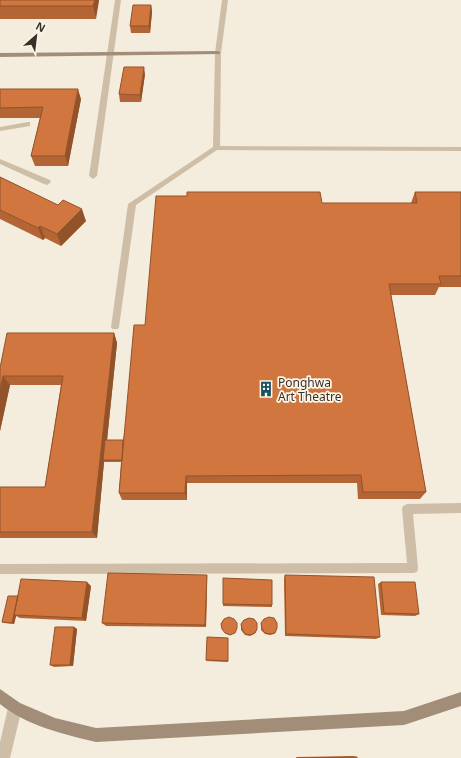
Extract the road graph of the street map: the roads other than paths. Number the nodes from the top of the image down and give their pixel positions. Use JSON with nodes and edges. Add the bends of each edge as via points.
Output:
{"nodes":[{"id":1,"x":118,"y":0,"type":"edge"},
{"id":2,"x":225,"y":0,"type":"edge"},
{"id":3,"x":110,"y":53,"type":"junction"},
{"id":4,"x":218,"y":53,"type":"junction"},
{"id":5,"x":0,"y":55,"type":"edge"},
{"id":6,"x":28,"y":124,"type":"dead end"},
{"id":7,"x":0,"y":129,"type":"edge"},
{"id":8,"x":216,"y":148,"type":"junction"},
{"id":9,"x":461,"y":150,"type":"edge"},
{"id":10,"x":0,"y":161,"type":"edge"},
{"id":11,"x":93,"y":176,"type":"dead end"},
{"id":12,"x":47,"y":182,"type":"dead end"},
{"id":13,"x":115,"y":327,"type":"dead end"},
{"id":14,"x":461,"y":508,"type":"edge"},
{"id":15,"x":0,"y":569,"type":"edge"},
{"id":16,"x":0,"y":696,"type":"edge"},
{"id":17,"x":461,"y":699,"type":"edge"},
{"id":18,"x":15,"y":708,"type":"junction"},
{"id":19,"x":3,"y":758,"type":"edge"}],
"edges":[{"from":1,"to":3,"type":"lane"},
{"from":2,"to":4,"type":"lane"},
{"from":3,"to":4,"type":"street"},
{"from":3,"to":5,"type":"street"},
{"from":3,"to":11,"type":"lane"},
{"from":4,"to":8,"type":"lane"},
{"from":6,"to":7,"type":"lane"},
{"from":8,"to":9,"type":"lane"},
{"from":8,"to":13,"type":"lane","via":[[132,204]]},
{"from":10,"to":12,"type":"lane"},
{"from":14,"to":15,"type":"lane","via":[[407,509],[413,568]]},
{"from":16,"to":18,"type":"street"},
{"from":17,"to":18,"type":"street","via":[[404,718],[96,736],[55,724]]},
{"from":18,"to":19,"type":"street"}]}
